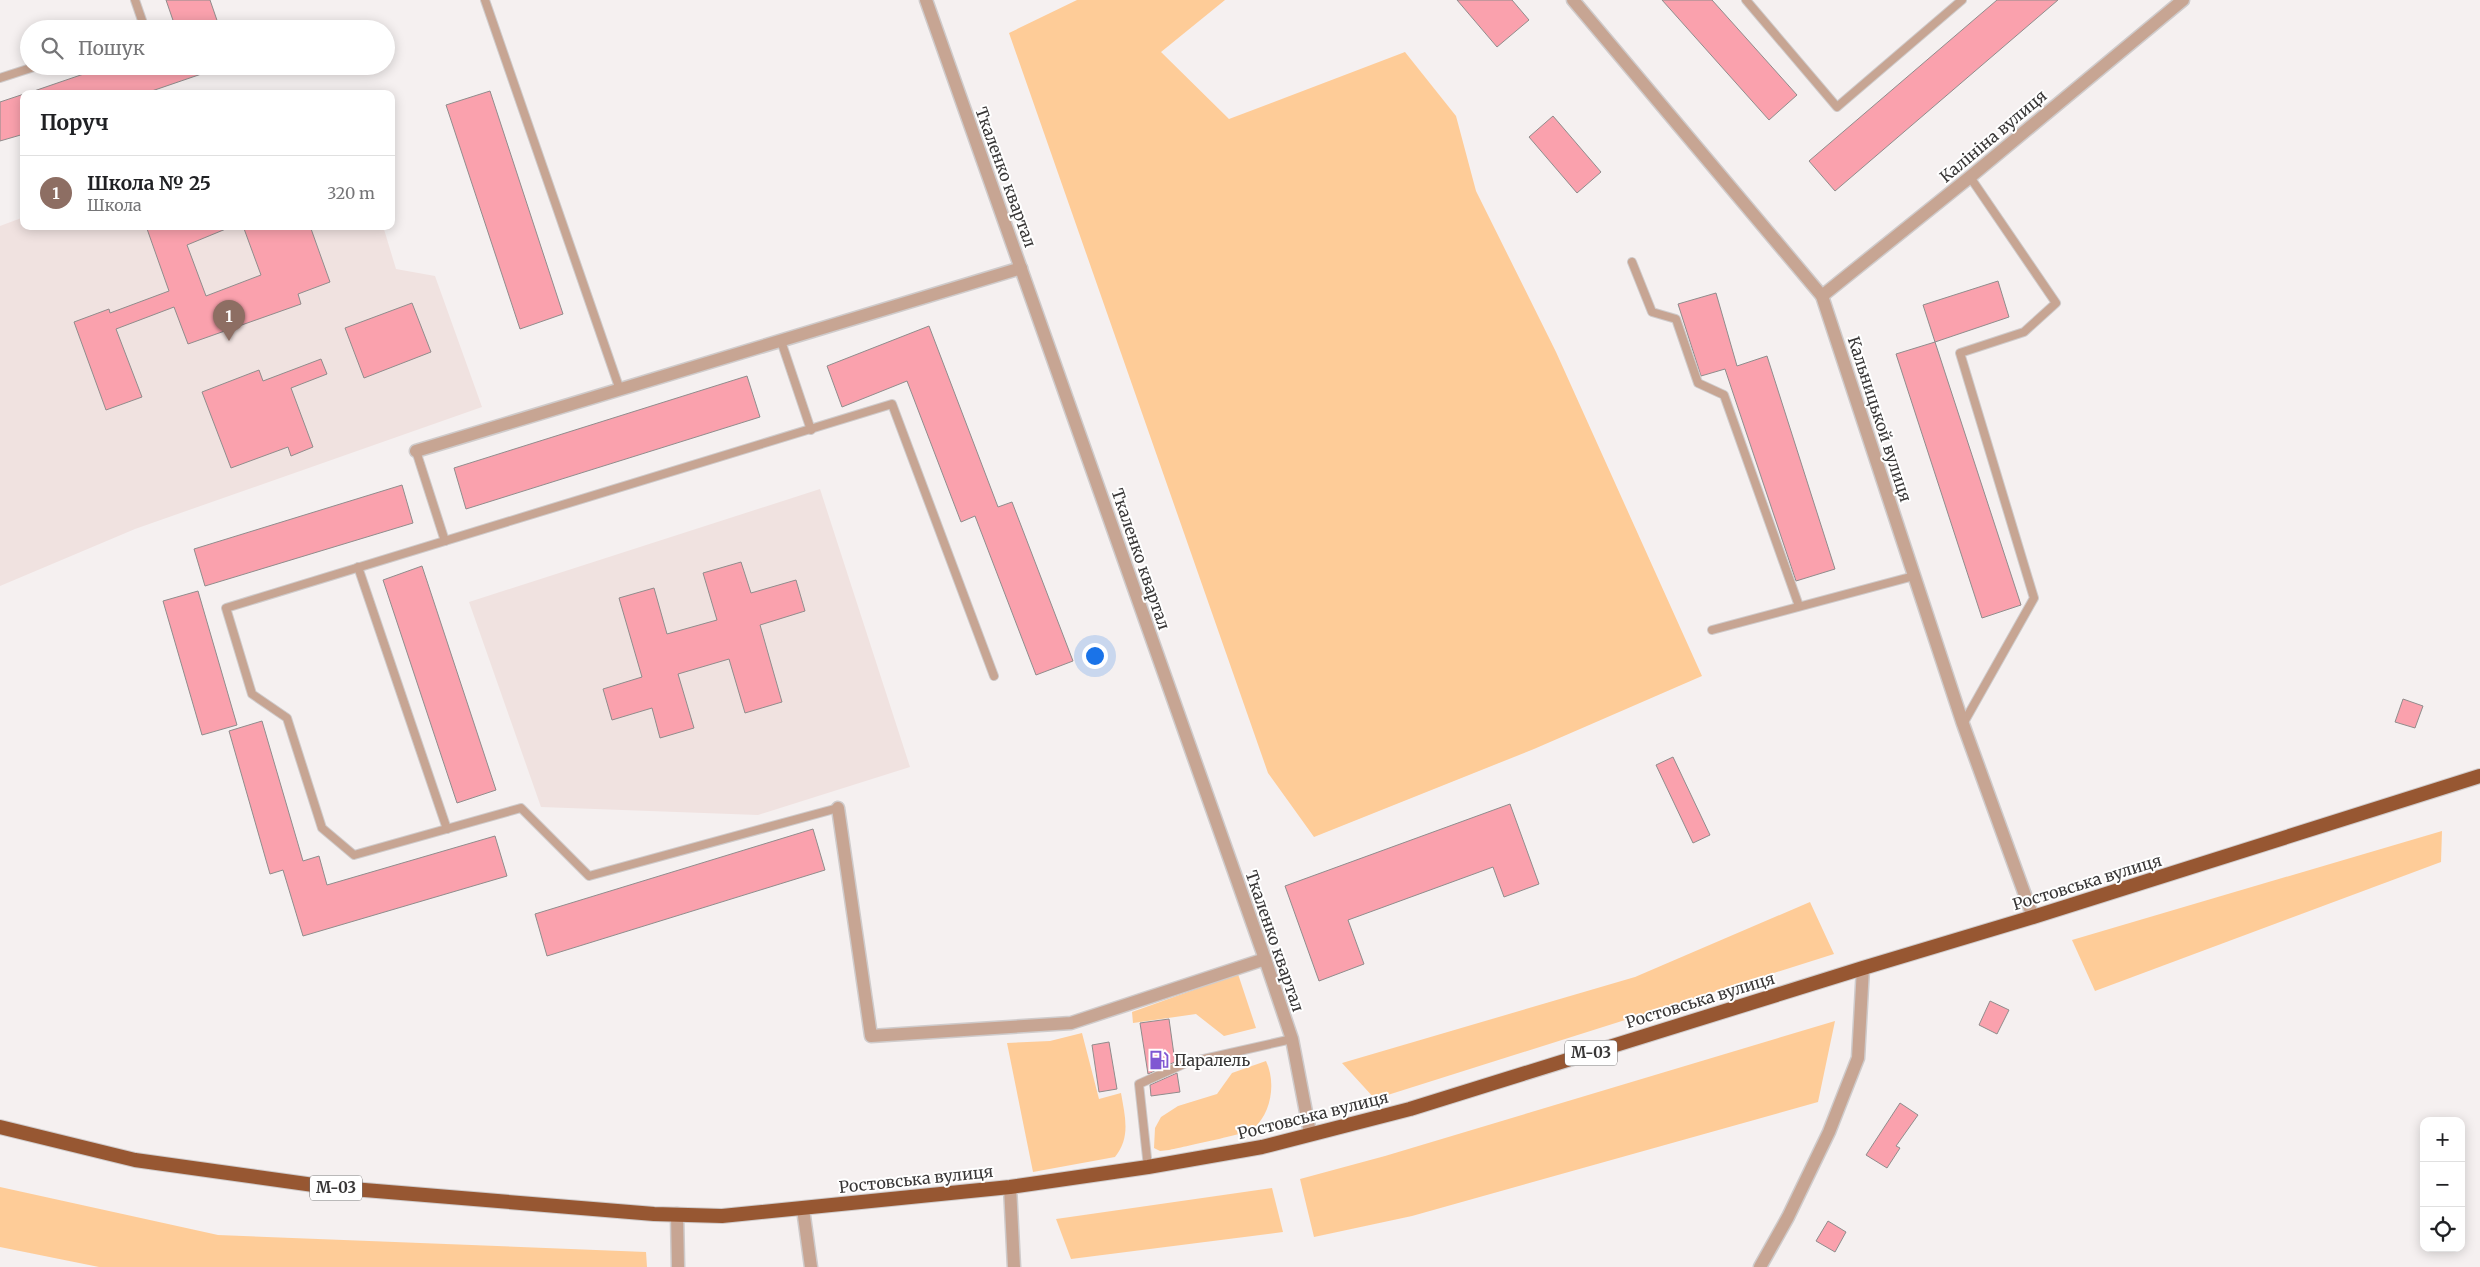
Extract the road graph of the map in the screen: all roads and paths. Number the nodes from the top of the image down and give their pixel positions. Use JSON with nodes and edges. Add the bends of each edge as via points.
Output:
{"nodes":[{"id":1,"x":135,"y":0,"type":"edge"},
{"id":2,"x":486,"y":0,"type":"edge"},
{"id":3,"x":926,"y":0,"type":"edge"},
{"id":4,"x":1573,"y":0,"type":"edge"},
{"id":5,"x":1746,"y":0,"type":"edge"},
{"id":6,"x":1962,"y":0,"type":"edge"},
{"id":7,"x":2183,"y":0,"type":"edge"},
{"id":8,"x":143,"y":20,"type":"edge"},
{"id":9,"x":20,"y":71,"type":"edge"},
{"id":10,"x":0,"y":78,"type":"edge"},
{"id":11,"x":1970,"y":177,"type":"junction"},
{"id":12,"x":1632,"y":262,"type":"dead end"},
{"id":13,"x":1021,"y":268,"type":"junction"},
{"id":14,"x":1822,"y":296,"type":"junction"},
{"id":15,"x":781,"y":341,"type":"junction"},
{"id":16,"x":620,"y":390,"type":"junction"},
{"id":17,"x":811,"y":430,"type":"junction"},
{"id":18,"x":416,"y":451,"type":"joint"},
{"id":19,"x":445,"y":541,"type":"junction"},
{"id":20,"x":358,"y":567,"type":"junction"},
{"id":21,"x":1914,"y":576,"type":"junction"},
{"id":22,"x":1799,"y":606,"type":"junction"},
{"id":23,"x":1712,"y":630,"type":"dead end"},
{"id":24,"x":994,"y":676,"type":"dead end"},
{"id":25,"x":1963,"y":724,"type":"junction"},
{"id":26,"x":2480,"y":776,"type":"edge"},
{"id":27,"x":838,"y":808,"type":"joint"},
{"id":28,"x":447,"y":829,"type":"junction"},
{"id":29,"x":2033,"y":917,"type":"junction"},
{"id":30,"x":1265,"y":959,"type":"junction"},
{"id":31,"x":1863,"y":968,"type":"junction"},
{"id":32,"x":1292,"y":1039,"type":"junction"},
{"id":33,"x":0,"y":1127,"type":"edge"},
{"id":34,"x":1310,"y":1133,"type":"junction"},
{"id":35,"x":1148,"y":1167,"type":"junction"},
{"id":36,"x":1010,"y":1187,"type":"junction"},
{"id":37,"x":803,"y":1208,"type":"junction"},
{"id":38,"x":677,"y":1214,"type":"junction"},
{"id":39,"x":678,"y":1267,"type":"edge"},
{"id":40,"x":811,"y":1267,"type":"edge"},
{"id":41,"x":1014,"y":1267,"type":"edge"},
{"id":42,"x":1760,"y":1267,"type":"edge"}],
"edges":[{"from":1,"to":8,"type":"lane"},
{"from":2,"to":16,"type":"lane"},
{"from":3,"to":13,"type":"street","name":"Ткаленко квартал"},
{"from":4,"to":14,"type":"street","name":"Кальницькой вулиця"},
{"from":5,"to":6,"type":"lane","via":[[1837,107]]},
{"from":7,"to":11,"type":"street","name":"Калініна вулиця"},
{"from":9,"to":10,"type":"lane"},
{"from":11,"to":14,"type":"street","name":"Калініна вулиця"},
{"from":11,"to":25,"type":"lane","via":[[2056,303],[2024,332],[1960,354],[2034,598]]},
{"from":12,"to":22,"type":"lane","via":[[1652,312],[1676,319],[1698,383],[1724,395]]},
{"from":13,"to":15,"type":"street"},
{"from":13,"to":30,"type":"street","name":"Ткаленко квартал"},
{"from":14,"to":21,"type":"street","name":"Кальницькой вулиця"},
{"from":15,"to":16,"type":"street"},
{"from":15,"to":17,"type":"lane"},
{"from":16,"to":18,"type":"street"},
{"from":17,"to":19,"type":"lane"},
{"from":17,"to":24,"type":"lane","via":[[892,404]]},
{"from":18,"to":19,"type":"lane"},
{"from":19,"to":20,"type":"lane"},
{"from":20,"to":28,"type":"lane"},
{"from":20,"to":28,"type":"lane","via":[[226,608],[252,694],[287,718],[322,828],[354,855]]},
{"from":21,"to":22,"type":"lane"},
{"from":21,"to":25,"type":"street","name":"Кальницькой вулиця"},
{"from":22,"to":23,"type":"lane"},
{"from":25,"to":29,"type":"street","name":"Кальницькой вулиця"},
{"from":26,"to":29,"type":"highway","name":"Ростовська вулиця","number":"М-03"},
{"from":27,"to":28,"type":"lane","via":[[589,876],[521,808]]},
{"from":27,"to":30,"type":"street","via":[[871,1036],[1071,1023]]},
{"from":29,"to":31,"type":"highway","name":"Ростовська вулиця","number":"М-03"},
{"from":30,"to":32,"type":"street","name":"Ткаленко квартал"},
{"from":31,"to":34,"type":"highway","name":"Ростовська вулиця","number":"М-03","via":[[1410,1109]]},
{"from":31,"to":42,"type":"street","via":[[1858,1058],[1829,1132]]},
{"from":32,"to":34,"type":"street","name":"Ткаленко квартал"},
{"from":32,"to":35,"type":"lane","via":[[1186,1063],[1139,1084]]},
{"from":33,"to":38,"type":"highway","number":"М-03","via":[[134,1160],[328,1187]]},
{"from":34,"to":35,"type":"highway","name":"Ростовська вулиця","number":"М-03","via":[[1262,1146]]},
{"from":35,"to":36,"type":"highway","name":"Ростовська вулиця","number":"М-03"},
{"from":36,"to":37,"type":"highway","name":"Ростовська вулиця","number":"М-03"},
{"from":36,"to":41,"type":"street"},
{"from":37,"to":38,"type":"highway","name":"Ростовська вулиця","number":"М-03","via":[[722,1216]]},
{"from":37,"to":40,"type":"street"},
{"from":38,"to":39,"type":"street"}]}
